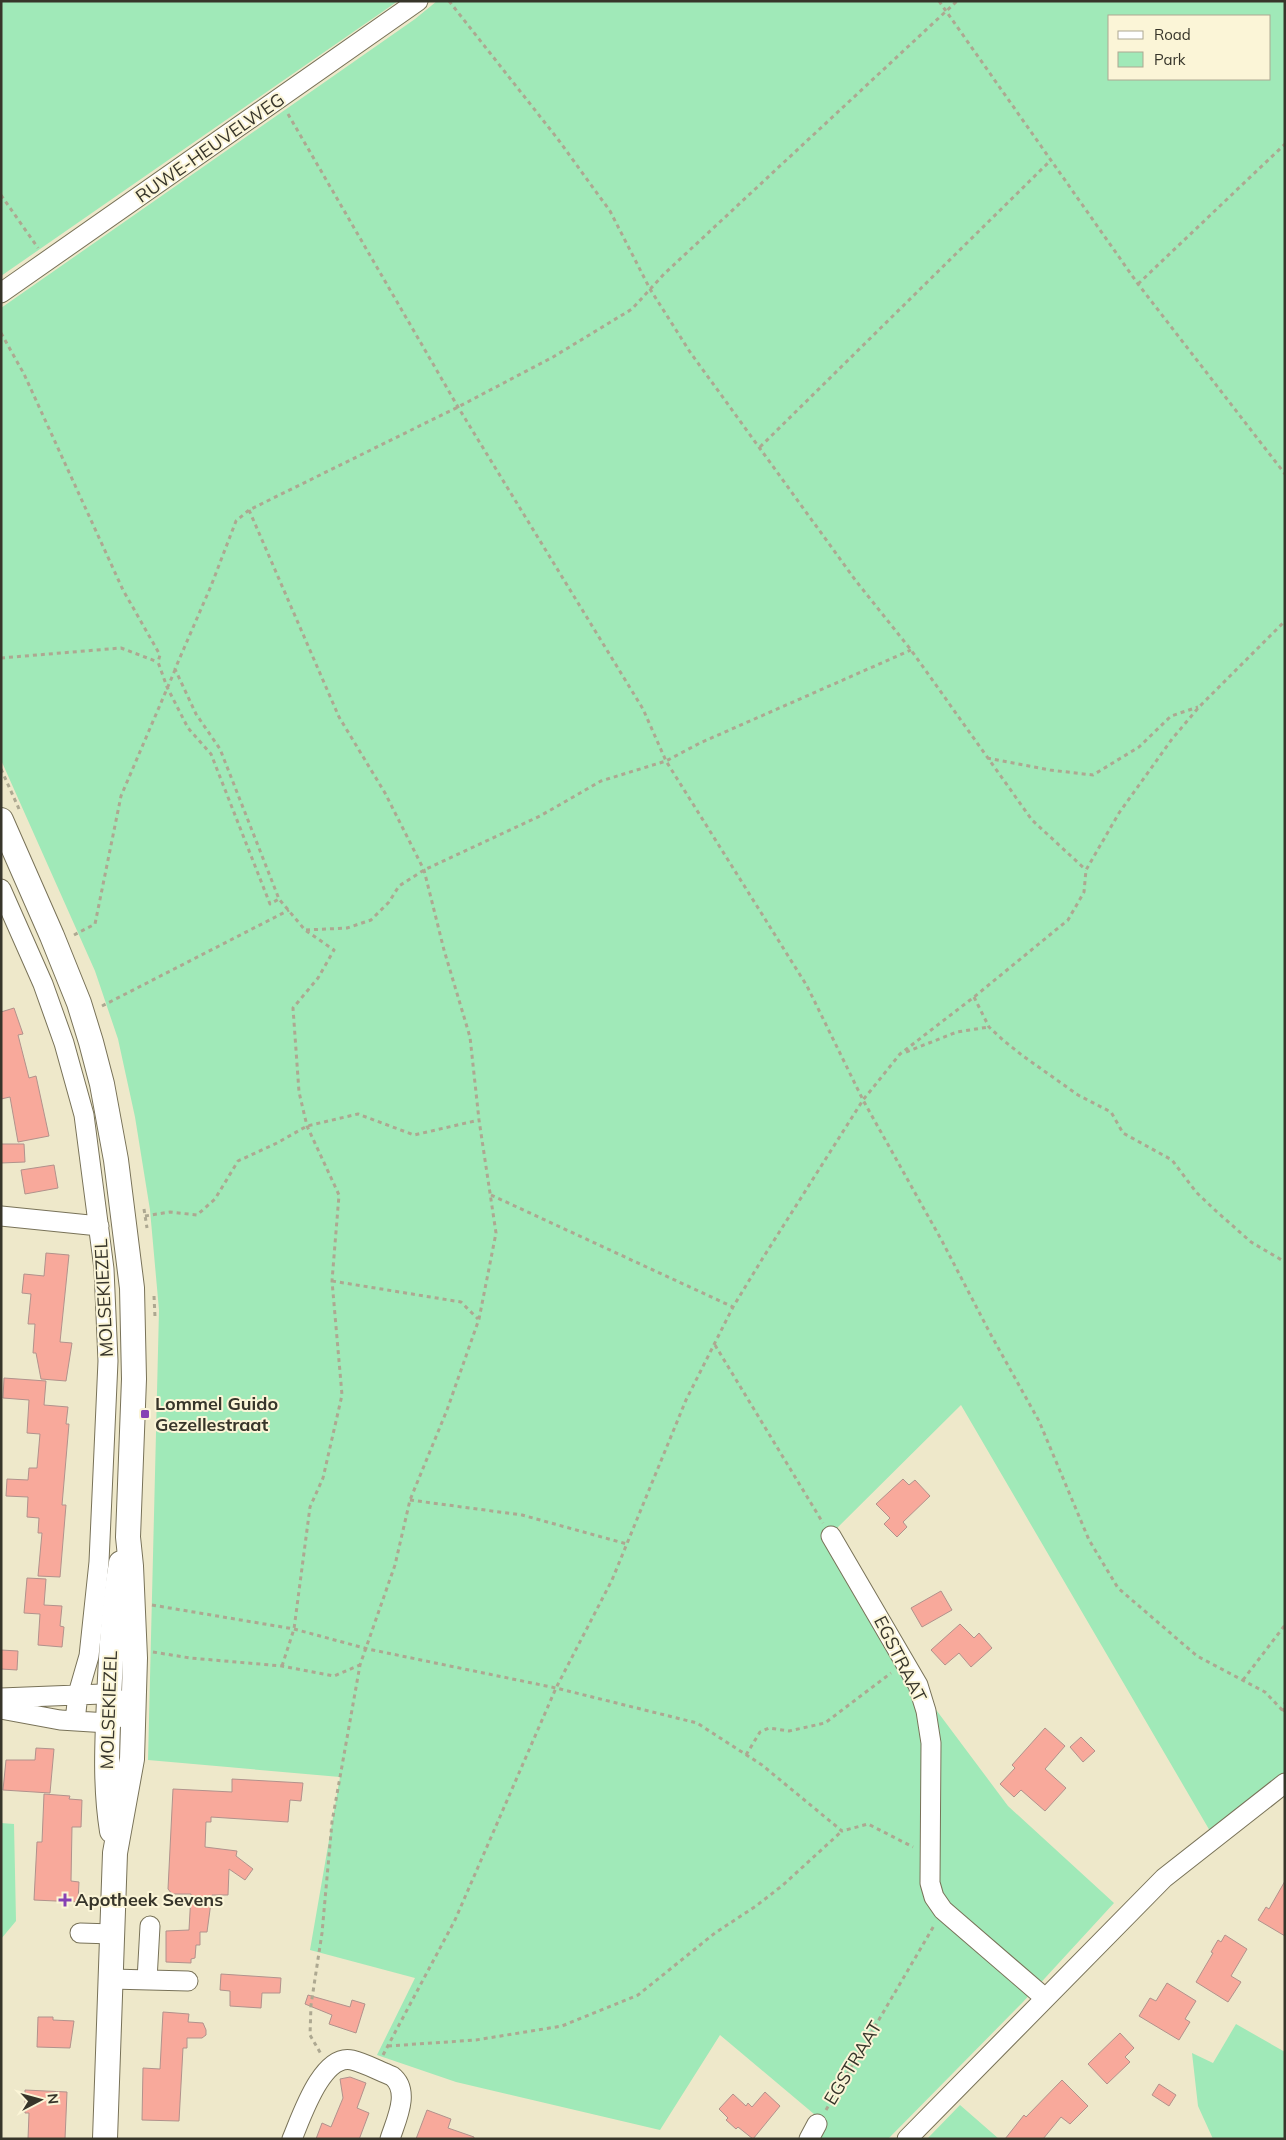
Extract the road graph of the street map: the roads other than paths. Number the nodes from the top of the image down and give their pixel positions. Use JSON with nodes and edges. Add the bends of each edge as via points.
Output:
{"nodes":[{"id":1,"x":418,"y":1,"type":"edge"},
{"id":2,"x":1,"y":293,"type":"edge"},
{"id":3,"x":1,"y":820,"type":"edge"},
{"id":4,"x":1,"y":889,"type":"edge"},
{"id":5,"x":1,"y":1216,"type":"edge"},
{"id":6,"x":99,"y":1226,"type":"junction"},
{"id":7,"x":830,"y":1536,"type":"road end"},
{"id":8,"x":128,"y":1537,"type":"junction"},
{"id":9,"x":78,"y":1694,"type":"junction"},
{"id":10,"x":109,"y":1694,"type":"junction"},
{"id":11,"x":1,"y":1698,"type":"edge"},
{"id":12,"x":1,"y":1709,"type":"edge"},
{"id":13,"x":133,"y":1709,"type":"junction"},
{"id":14,"x":75,"y":1721,"type":"junction"},
{"id":15,"x":108,"y":1723,"type":"junction"},
{"id":16,"x":1285,"y":1783,"type":"edge"},
{"id":17,"x":115,"y":1853,"type":"junction"},
{"id":18,"x":150,"y":1926,"type":"dead end"},
{"id":19,"x":80,"y":1933,"type":"dead end"},
{"id":20,"x":113,"y":1934,"type":"junction"},
{"id":21,"x":111,"y":1979,"type":"junction"},
{"id":22,"x":147,"y":1980,"type":"junction"},
{"id":23,"x":188,"y":1981,"type":"dead end"},
{"id":24,"x":1045,"y":1998,"type":"junction"},
{"id":25,"x":105,"y":2139,"type":"edge"},
{"id":26,"x":292,"y":2139,"type":"edge"},
{"id":27,"x":390,"y":2139,"type":"edge"},
{"id":28,"x":907,"y":2139,"type":"edge"}],
"edges":[{"from":1,"to":2,"type":"street","name":"RUWE-HEUVELWEG"},
{"from":3,"to":8,"type":"main road","name":"MOLSEKIEZEL","via":[[79,1003],[111,1127],[133,1315]]},
{"from":4,"to":6,"type":"street","name":"MOLSEKIEZEL","via":[[43,984],[64,1043],[84,1115]]},
{"from":5,"to":6,"type":"street"},
{"from":6,"to":9,"type":"street","name":"MOLSEKIEZEL","via":[[108,1361],[106,1438],[99,1562],[89,1656]]},
{"from":7,"to":24,"type":"street","name":"EGSTRAAT","via":[[918,1685],[926,1711],[930,1735],[930,1883],[934,1897],[943,1910]]},
{"from":8,"to":10,"type":"main road","name":"MOLSEKIEZEL","via":[[114,1611]]},
{"from":8,"to":13,"type":"main road","name":"MOLSEKIEZEL","via":[[135,1649]]},
{"from":9,"to":10,"type":"street"},
{"from":9,"to":11,"type":"street"},
{"from":9,"to":14,"type":"street","name":"MOLSEKIEZEL"},
{"from":10,"to":13,"type":"street"},
{"from":10,"to":15,"type":"main road","name":"MOLSEKIEZEL"},
{"from":12,"to":14,"type":"street"},
{"from":13,"to":15,"type":"street"},
{"from":13,"to":17,"type":"main road","name":"MOLSEKIEZEL","via":[[132,1760]]},
{"from":14,"to":15,"type":"street"},
{"from":15,"to":17,"type":"main road","name":"MOLSEKIEZEL","via":[[107,1783]]},
{"from":16,"to":24,"type":"street","via":[[1164,1878]]},
{"from":17,"to":20,"type":"main road","name":"MOLSEKIEZEL"},
{"from":18,"to":22,"type":"street"},
{"from":19,"to":20,"type":"street"},
{"from":20,"to":21,"type":"main road","name":"MOLSEKIEZEL"},
{"from":21,"to":22,"type":"street"},
{"from":21,"to":25,"type":"main road","name":"MOLSEKIEZEL"},
{"from":22,"to":23,"type":"street"},
{"from":24,"to":28,"type":"street"},
{"from":26,"to":27,"type":"street","via":[[318,2081],[329,2066],[351,2060],[397,2080],[402,2102]]}]}
